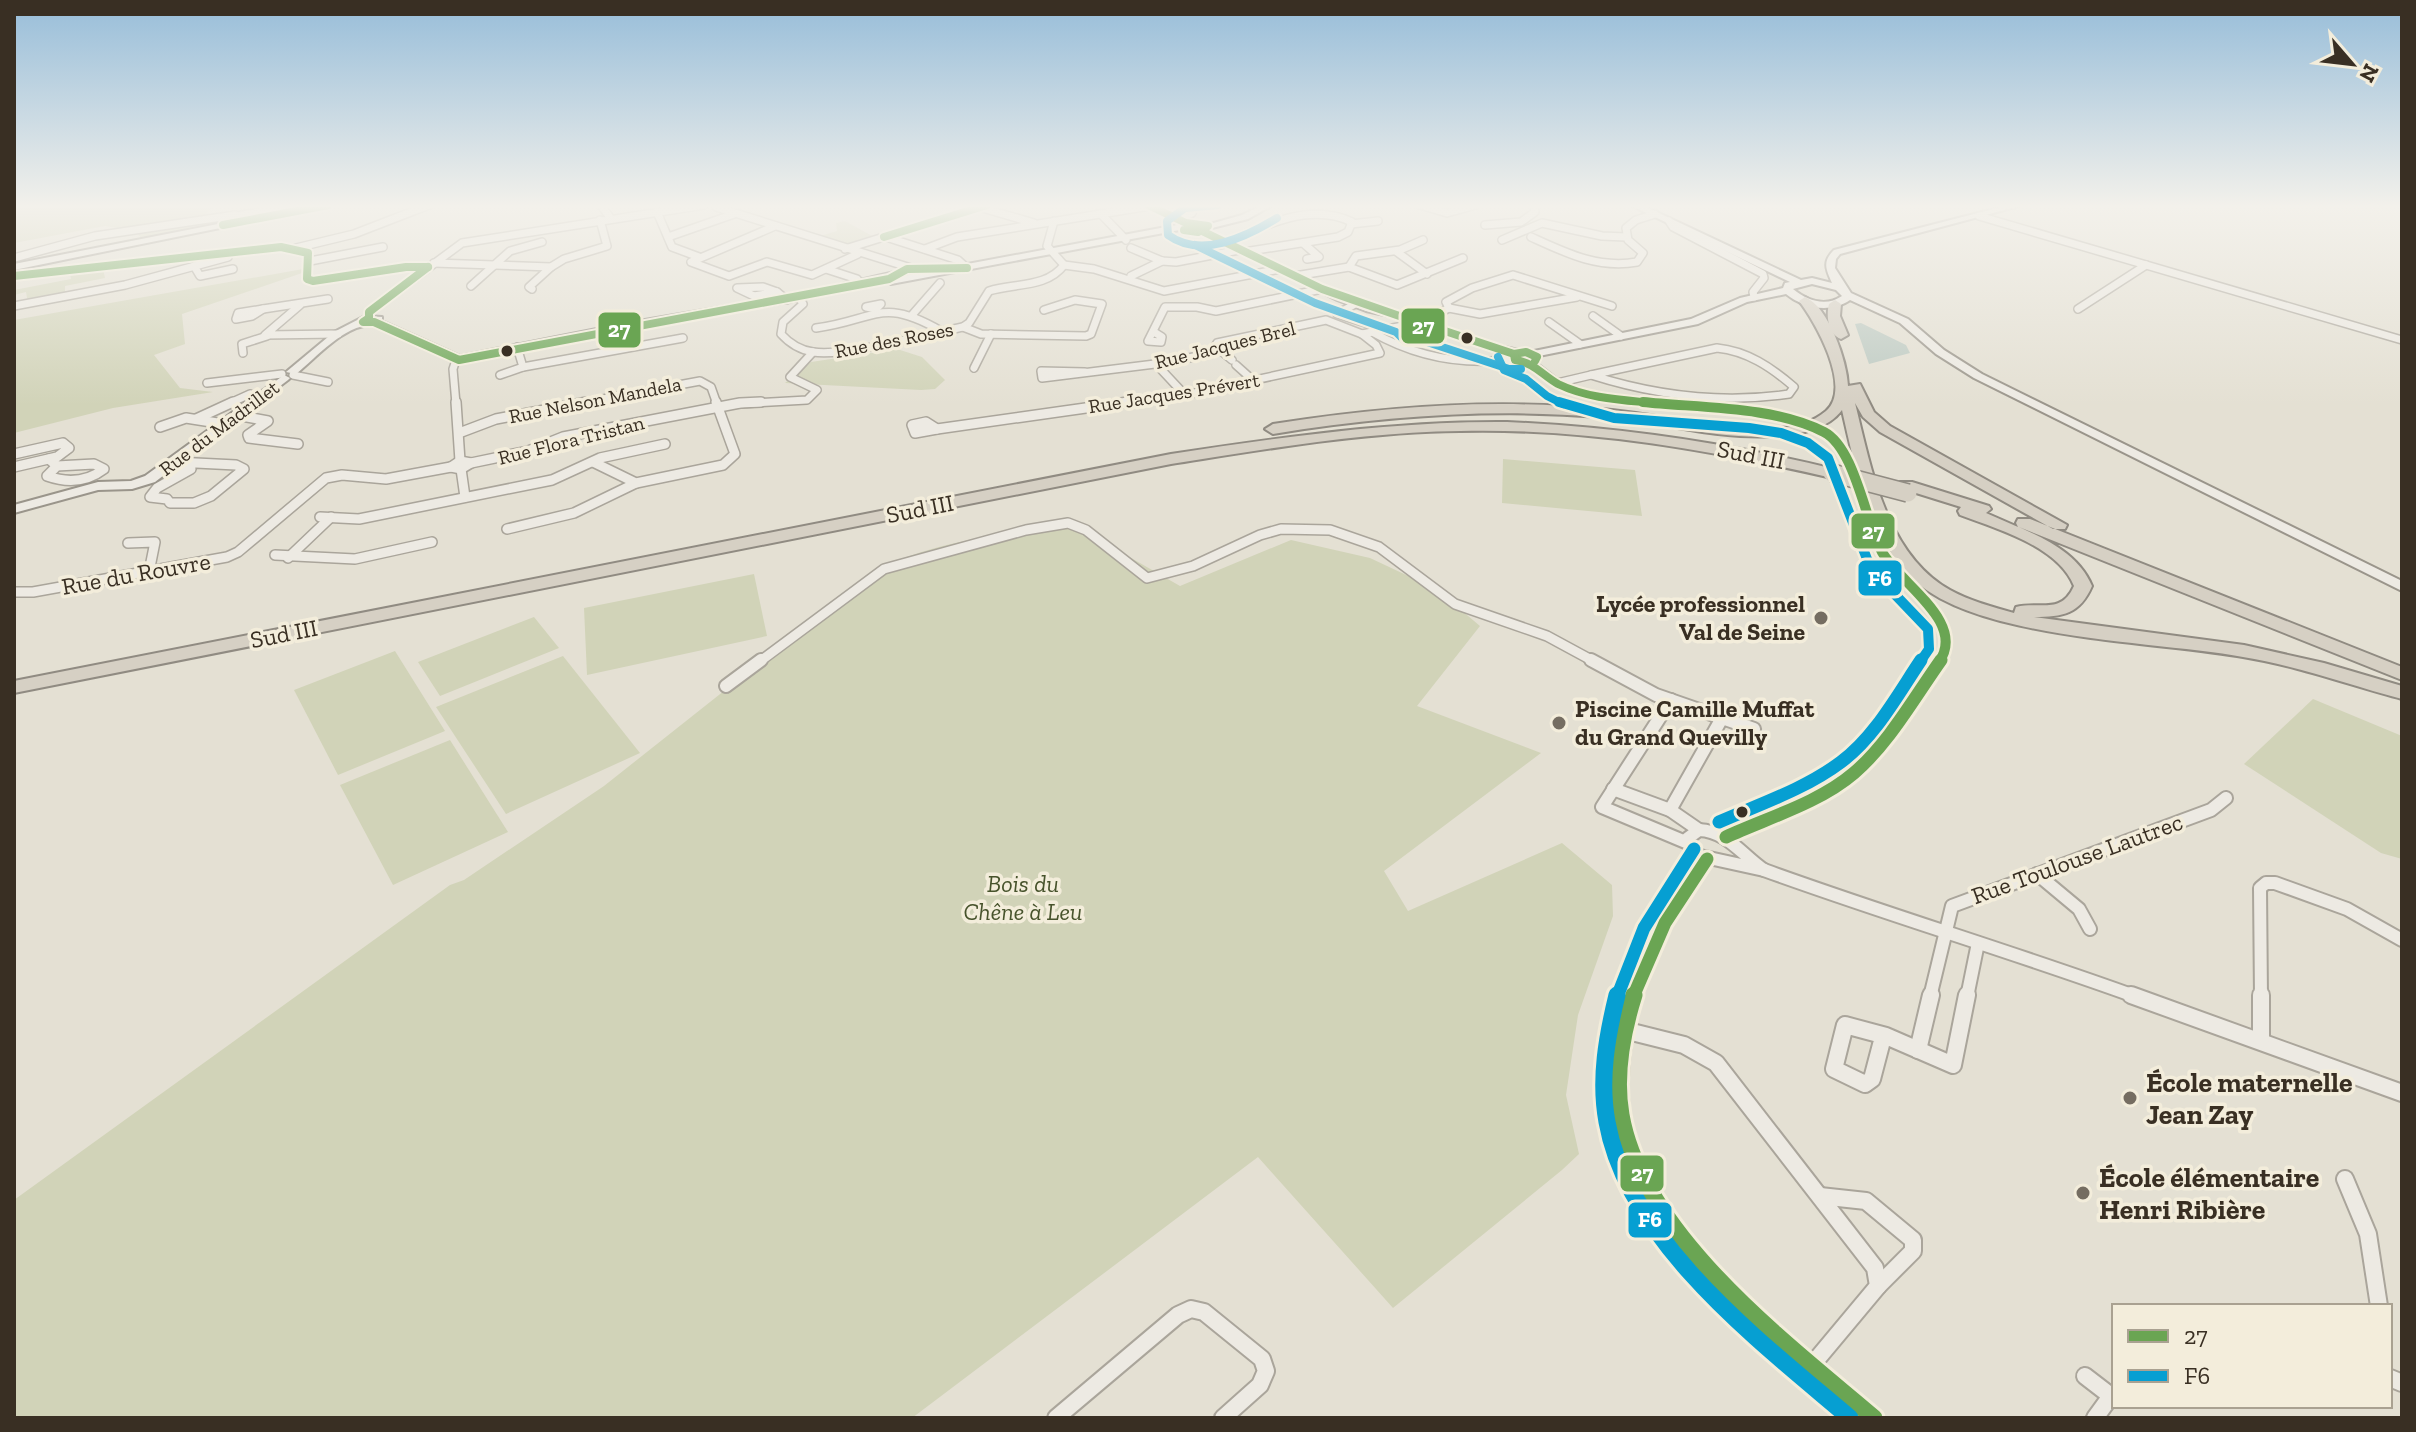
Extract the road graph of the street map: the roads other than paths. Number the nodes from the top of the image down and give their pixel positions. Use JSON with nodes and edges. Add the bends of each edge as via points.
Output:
{"nodes":[{"id":1,"x":51,"y":272,"type":"edge"},
{"id":2,"x":173,"y":272,"type":"edge"},
{"id":3,"x":197,"y":272,"type":"edge"},
{"id":4,"x":220,"y":272,"type":"edge"},
{"id":5,"x":308,"y":272,"type":"edge"},
{"id":6,"x":375,"y":272,"type":"edge"},
{"id":7,"x":421,"y":272,"type":"edge"},
{"id":8,"x":487,"y":272,"type":"edge"},
{"id":9,"x":546,"y":272,"type":"edge"},
{"id":10,"x":718,"y":272,"type":"edge"},
{"id":11,"x":740,"y":272,"type":"edge"},
{"id":12,"x":796,"y":272,"type":"edge"},
{"id":13,"x":816,"y":272,"type":"edge"},
{"id":14,"x":835,"y":272,"type":"edge"},
{"id":15,"x":922,"y":272,"type":"edge"},
{"id":16,"x":1061,"y":272,"type":"edge"},
{"id":17,"x":1103,"y":272,"type":"edge"},
{"id":18,"x":1140,"y":272,"type":"edge"},
{"id":19,"x":1265,"y":272,"type":"edge"},
{"id":20,"x":1286,"y":272,"type":"edge"},
{"id":21,"x":1320,"y":272,"type":"edge"},
{"id":22,"x":1362,"y":272,"type":"edge"},
{"id":23,"x":1424,"y":272,"type":"edge"},
{"id":24,"x":1432,"y":272,"type":"edge"},
{"id":25,"x":1759,"y":272,"type":"edge"},
{"id":26,"x":1776,"y":272,"type":"edge"},
{"id":27,"x":1827,"y":272,"type":"edge"},
{"id":28,"x":1831,"y":272,"type":"edge"},
{"id":29,"x":2135,"y":272,"type":"edge"},
{"id":30,"x":2169,"y":272,"type":"edge"},
{"id":31,"x":909,"y":273,"type":"junction"},
{"id":32,"x":1427,"y":274,"type":"junction"},
{"id":33,"x":14,"y":276,"type":"edge"},
{"id":34,"x":1131,"y":276,"type":"dead end"},
{"id":35,"x":1295,"y":276,"type":"junction"},
{"id":36,"x":1812,"y":281,"type":"junction"},
{"id":37,"x":1798,"y":282,"type":"junction"},
{"id":38,"x":940,"y":283,"type":"dead end"},
{"id":39,"x":861,"y":285,"type":"junction"},
{"id":40,"x":471,"y":286,"type":"dead end"},
{"id":41,"x":532,"y":289,"type":"dead end"},
{"id":42,"x":1322,"y":289,"type":"junction"},
{"id":43,"x":1788,"y":290,"type":"junction"},
{"id":44,"x":1582,"y":296,"type":"junction"},
{"id":45,"x":799,"y":297,"type":"junction"},
{"id":46,"x":1759,"y":297,"type":"junction"},
{"id":47,"x":1841,"y":297,"type":"junction"},
{"id":48,"x":328,"y":299,"type":"dead end"},
{"id":49,"x":1801,"y":300,"type":"junction"},
{"id":50,"x":1357,"y":303,"type":"junction"},
{"id":51,"x":301,"y":304,"type":"junction"},
{"id":52,"x":14,"y":306,"type":"edge"},
{"id":53,"x":1612,"y":306,"type":"dead end"},
{"id":54,"x":1449,"y":308,"type":"junction"},
{"id":55,"x":263,"y":309,"type":"dead end"},
{"id":56,"x":2078,"y":309,"type":"dead end"},
{"id":57,"x":1044,"y":310,"type":"dead end"},
{"id":58,"x":1337,"y":314,"type":"junction"},
{"id":59,"x":912,"y":315,"type":"junction"},
{"id":60,"x":1324,"y":315,"type":"dead end"},
{"id":61,"x":1593,"y":316,"type":"dead end"},
{"id":62,"x":369,"y":321,"type":"junction"},
{"id":63,"x":1408,"y":322,"type":"junction"},
{"id":64,"x":1429,"y":322,"type":"junction"},
{"id":65,"x":1549,"y":322,"type":"dead end"},
{"id":66,"x":963,"y":327,"type":"junction"},
{"id":67,"x":816,"y":328,"type":"dead end"},
{"id":68,"x":1373,"y":329,"type":"junction"},
{"id":69,"x":942,"y":332,"type":"junction"},
{"id":70,"x":1154,"y":332,"type":"dead end"},
{"id":71,"x":243,"y":334,"type":"dead end"},
{"id":72,"x":338,"y":334,"type":"junction"},
{"id":73,"x":991,"y":334,"type":"junction"},
{"id":74,"x":1362,"y":334,"type":"junction"},
{"id":75,"x":267,"y":336,"type":"junction"},
{"id":76,"x":1621,"y":336,"type":"junction"},
{"id":77,"x":683,"y":338,"type":"dead end"},
{"id":78,"x":2402,"y":340,"type":"edge"},
{"id":79,"x":1580,"y":344,"type":"junction"},
{"id":80,"x":1215,"y":346,"type":"junction"},
{"id":81,"x":517,"y":347,"type":"junction"},
{"id":82,"x":813,"y":352,"type":"junction"},
{"id":83,"x":1514,"y":356,"type":"junction"},
{"id":84,"x":460,"y":357,"type":"junction"},
{"id":85,"x":1532,"y":358,"type":"junction"},
{"id":86,"x":1156,"y":364,"type":"junction"},
{"id":87,"x":523,"y":367,"type":"junction"},
{"id":88,"x":974,"y":368,"type":"dead end"},
{"id":89,"x":1085,"y":372,"type":"dead end"},
{"id":90,"x":288,"y":375,"type":"junction"},
{"id":91,"x":500,"y":375,"type":"dead end"},
{"id":92,"x":1590,"y":375,"type":"junction"},
{"id":93,"x":328,"y":382,"type":"dead end"},
{"id":94,"x":1255,"y":382,"type":"junction"},
{"id":95,"x":207,"y":383,"type":"dead end"},
{"id":96,"x":1847,"y":383,"type":"junction"},
{"id":97,"x":250,"y":394,"type":"dead end"},
{"id":98,"x":1185,"y":395,"type":"junction"},
{"id":99,"x":718,"y":407,"type":"junction"},
{"id":100,"x":236,"y":415,"type":"junction"},
{"id":101,"x":194,"y":419,"type":"junction"},
{"id":102,"x":224,"y":424,"type":"junction"},
{"id":103,"x":160,"y":427,"type":"dead end"},
{"id":104,"x":939,"y":430,"type":"dead end"},
{"id":105,"x":459,"y":433,"type":"junction"},
{"id":106,"x":298,"y":444,"type":"dead end"},
{"id":107,"x":665,"y":444,"type":"dead end"},
{"id":108,"x":1202,"y":444,"type":"junction"},
{"id":109,"x":14,"y":454,"type":"edge"},
{"id":110,"x":53,"y":462,"type":"junction"},
{"id":111,"x":593,"y":462,"type":"junction"},
{"id":112,"x":173,"y":464,"type":"junction"},
{"id":113,"x":457,"y":466,"type":"junction"},
{"id":114,"x":14,"y":467,"type":"edge"},
{"id":115,"x":1832,"y":469,"type":"junction"},
{"id":116,"x":636,"y":483,"type":"junction"},
{"id":117,"x":1907,"y":489,"type":"junction"},
{"id":118,"x":465,"y":497,"type":"junction"},
{"id":119,"x":14,"y":509,"type":"edge"},
{"id":120,"x":1966,"y":511,"type":"junction"},
{"id":121,"x":507,"y":529,"type":"dead end"},
{"id":122,"x":432,"y":542,"type":"dead end"},
{"id":123,"x":128,"y":543,"type":"dead end"},
{"id":124,"x":149,"y":572,"type":"junction"},
{"id":125,"x":2156,"y":574,"type":"junction"},
{"id":126,"x":2402,"y":587,"type":"edge"},
{"id":127,"x":14,"y":592,"type":"edge"},
{"id":128,"x":14,"y":673,"type":"edge"},
{"id":129,"x":2402,"y":674,"type":"edge"},
{"id":130,"x":2402,"y":681,"type":"edge"},
{"id":131,"x":726,"y":686,"type":"dead end"},
{"id":132,"x":14,"y":687,"type":"edge"},
{"id":133,"x":2402,"y":693,"type":"edge"},
{"id":134,"x":1671,"y":700,"type":"junction"},
{"id":135,"x":1722,"y":718,"type":"junction"},
{"id":136,"x":1754,"y":729,"type":"dead end"},
{"id":137,"x":1613,"y":789,"type":"junction"},
{"id":138,"x":2226,"y":798,"type":"dead end"},
{"id":139,"x":1670,"y":810,"type":"junction"},
{"id":140,"x":1699,"y":830,"type":"junction"},
{"id":141,"x":1688,"y":843,"type":"junction"},
{"id":142,"x":1732,"y":845,"type":"junction"},
{"id":143,"x":1714,"y":859,"type":"junction"},
{"id":144,"x":1764,"y":870,"type":"junction"},
{"id":145,"x":2037,"y":874,"type":"junction"},
{"id":146,"x":2090,"y":929,"type":"dead end"},
{"id":147,"x":1946,"y":933,"type":"junction"},
{"id":148,"x":2402,"y":940,"type":"edge"},
{"id":149,"x":1978,"y":943,"type":"junction"},
{"id":150,"x":1624,"y":1030,"type":"junction"},
{"id":151,"x":1883,"y":1037,"type":"dead end"},
{"id":152,"x":2261,"y":1041,"type":"junction"},
{"id":153,"x":1918,"y":1050,"type":"junction"},
{"id":154,"x":2402,"y":1093,"type":"edge"},
{"id":155,"x":2345,"y":1179,"type":"dead end"},
{"id":156,"x":1820,"y":1196,"type":"junction"},
{"id":157,"x":1878,"y":1286,"type":"junction"},
{"id":158,"x":2379,"y":1304,"type":"edge"},
{"id":159,"x":1818,"y":1371,"type":"junction"},
{"id":160,"x":2085,"y":1376,"type":"dead end"},
{"id":161,"x":1056,"y":1418,"type":"edge"},
{"id":162,"x":1223,"y":1418,"type":"edge"},
{"id":163,"x":1846,"y":1418,"type":"edge"},
{"id":164,"x":1874,"y":1418,"type":"edge"},
{"id":165,"x":2095,"y":1418,"type":"edge"}],
"edges":[{"from":1,"to":33,"type":"street"},
{"from":2,"to":52,"type":"street"},
{"from":3,"to":4,"type":"street","via":[[200,276]]},
{"from":5,"to":6,"type":"street","via":[[307,279],[316,281]]},
{"from":7,"to":62,"type":"street","via":[[369,312]]},
{"from":8,"to":40,"type":"street"},
{"from":9,"to":41,"type":"street"},
{"from":10,"to":11,"type":"street","via":[[729,276]]},
{"from":12,"to":13,"type":"street"},
{"from":14,"to":39,"type":"street"},
{"from":15,"to":31,"type":"street"},
{"from":16,"to":66,"type":"street","name":"Rue des Roses","via":[[989,291]]},
{"from":17,"to":19,"type":"street","via":[[1164,291]]},
{"from":18,"to":34,"type":"street"},
{"from":20,"to":35,"type":"street"},
{"from":21,"to":35,"type":"street"},
{"from":22,"to":32,"type":"street","via":[[1397,285]]},
{"from":23,"to":32,"type":"street"},
{"from":24,"to":32,"type":"street"},
{"from":25,"to":46,"type":"street","via":[[1764,278],[1753,292]]},
{"from":26,"to":37,"type":"street"},
{"from":27,"to":36,"type":"street"},
{"from":28,"to":47,"type":"street"},
{"from":29,"to":56,"type":"street"},
{"from":30,"to":78,"type":"street"},
{"from":31,"to":39,"type":"street"},
{"from":31,"to":45,"type":"street"},
{"from":35,"to":42,"type":"street"},
{"from":36,"to":37,"type":"street"},
{"from":36,"to":47,"type":"street"},
{"from":37,"to":43,"type":"street"},
{"from":38,"to":59,"type":"street"},
{"from":39,"to":45,"type":"street"},
{"from":42,"to":50,"type":"street"},
{"from":42,"to":70,"type":"street","via":[[1216,311],[1165,307]]},
{"from":43,"to":46,"type":"street"},
{"from":43,"to":49,"type":"street"},
{"from":44,"to":53,"type":"street"},
{"from":44,"to":54,"type":"street","via":[[1480,314]]},
{"from":44,"to":54,"type":"street","via":[[1513,275],[1472,288],[1446,302]]},
{"from":45,"to":81,"type":"street"},
{"from":45,"to":82,"type":"street","name":"Rue des Roses","via":[[803,304],[783,322],[781,334],[788,343]]},
{"from":46,"to":49,"type":"street"},
{"from":46,"to":76,"type":"street","via":[[1694,322]]},
{"from":47,"to":49,"type":"street"},
{"from":47,"to":96,"type":"highway","via":[[1833,316],[1844,339]]},
{"from":47,"to":126,"type":"street","via":[[1895,316],[1968,370]]},
{"from":48,"to":51,"type":"street"},
{"from":49,"to":96,"type":"highway","via":[[1814,309],[1828,333]]},
{"from":50,"to":58,"type":"street"},
{"from":50,"to":63,"type":"street"},
{"from":51,"to":55,"type":"street"},
{"from":51,"to":75,"type":"street"},
{"from":54,"to":64,"type":"street"},
{"from":57,"to":73,"type":"street","via":[[1079,300],[1102,304],[1086,336]]},
{"from":58,"to":60,"type":"street"},
{"from":58,"to":68,"type":"street"},
{"from":59,"to":67,"type":"street","via":[[877,311]]},
{"from":59,"to":69,"type":"street"},
{"from":61,"to":76,"type":"street"},
{"from":62,"to":72,"type":"street","name":"Rue du Madrillet"},
{"from":62,"to":84,"type":"street"},
{"from":63,"to":64,"type":"street","via":[[1420,328]]},
{"from":63,"to":68,"type":"street"},
{"from":64,"to":83,"type":"street"},
{"from":65,"to":79,"type":"street"},
{"from":66,"to":69,"type":"street","name":"Rue des Roses"},
{"from":66,"to":73,"type":"street"},
{"from":68,"to":74,"type":"street"},
{"from":68,"to":83,"type":"street","via":[[1404,346],[1473,364]]},
{"from":69,"to":82,"type":"street","name":"Rue des Roses"},
{"from":71,"to":75,"type":"street","via":[[242,348]]},
{"from":72,"to":75,"type":"street"},
{"from":72,"to":90,"type":"street","name":"Rue du Madrillet"},
{"from":73,"to":88,"type":"street"},
{"from":74,"to":80,"type":"street","name":"Rue Jacques Brel","via":[[1326,320]]},
{"from":74,"to":94,"type":"street","name":"Rue Jacques Prévert","via":[[1380,353]]},
{"from":76,"to":79,"type":"street"},
{"from":77,"to":87,"type":"street"},
{"from":79,"to":85,"type":"street"},
{"from":80,"to":86,"type":"street","name":"Rue Jacques Brel","via":[[1211,353]]},
{"from":80,"to":94,"type":"street"},
{"from":81,"to":84,"type":"street"},
{"from":81,"to":87,"type":"street"},
{"from":82,"to":99,"type":"street","name":"Rue Flora Tristan","via":[[790,377],[814,388],[817,393],[811,398]]},
{"from":83,"to":85,"type":"street"},
{"from":84,"to":105,"type":"street","via":[[453,369]]},
{"from":85,"to":92,"type":"street","via":[[1557,383]]},
{"from":86,"to":89,"type":"street","name":"Rue Jacques Brel"},
{"from":86,"to":98,"type":"street"},
{"from":87,"to":91,"type":"street"},
{"from":90,"to":93,"type":"street"},
{"from":90,"to":95,"type":"street"},
{"from":90,"to":100,"type":"street","name":"Rue du Madrillet"},
{"from":92,"to":92,"type":"street","via":[[1709,401],[1752,401],[1789,394],[1794,387],[1730,348]]},
{"from":94,"to":98,"type":"street","name":"Rue Jacques Prévert"},
{"from":96,"to":108,"type":"highway","via":[[1832,414],[1797,429],[1734,429],[1546,409],[1483,409],[1334,419]]},
{"from":96,"to":120,"type":"highway","via":[[1881,490],[1920,565],[1960,594],[2003,609],[2046,612],[2080,596],[2076,571],[2058,553]]},
{"from":96,"to":125,"type":"highway","via":[[1885,429]]},
{"from":96,"to":133,"type":"highway","via":[[1863,471],[1881,517],[1911,566],[1940,592],[2004,617],[2245,651]]},
{"from":97,"to":101,"type":"street"},
{"from":98,"to":104,"type":"street","name":"Rue Jacques Prévert"},
{"from":99,"to":105,"type":"street","name":"Rue Nelson Mandela","via":[[709,384],[695,381],[496,419]]},
{"from":99,"to":113,"type":"street","name":"Rue Flora Tristan","via":[[563,437],[528,451]]},
{"from":99,"to":116,"type":"street","via":[[735,454],[723,465]]},
{"from":100,"to":102,"type":"street","name":"Rue du Madrillet"},
{"from":100,"to":106,"type":"street","via":[[268,421],[249,438]]},
{"from":101,"to":102,"type":"street"},
{"from":101,"to":103,"type":"street"},
{"from":102,"to":112,"type":"street","name":"Rue du Madrillet"},
{"from":105,"to":113,"type":"street"},
{"from":107,"to":111,"type":"street"},
{"from":108,"to":115,"type":"highway","name":"Sud III","via":[[1372,421],[1520,420],[1664,433],[1745,446]]},
{"from":108,"to":128,"type":"highway","name":"Sud III"},
{"from":109,"to":110,"type":"street","via":[[63,443],[69,448]]},
{"from":110,"to":110,"type":"street","via":[[47,476],[74,481],[104,469]]},
{"from":110,"to":114,"type":"street"},
{"from":111,"to":116,"type":"street"},
{"from":111,"to":118,"type":"street","via":[[552,480]]},
{"from":112,"to":112,"type":"street","via":[[191,469],[150,497],[186,506],[202,502],[244,469]]},
{"from":112,"to":119,"type":"street","name":"Rue du Madrillet","via":[[137,484],[98,486]]},
{"from":113,"to":118,"type":"street"},
{"from":113,"to":124,"type":"street","name":"Rue du Rouvre","via":[[386,479],[326,478],[238,552]]},
{"from":115,"to":117,"type":"highway","bridge":true},
{"from":115,"to":132,"type":"highway","name":"Sud III","via":[[1704,446],[1521,428],[1461,426],[1293,439]]},
{"from":116,"to":121,"type":"street","via":[[574,513]]},
{"from":117,"to":120,"type":"highway"},
{"from":117,"to":125,"type":"highway","via":[[2028,524]]},
{"from":118,"to":122,"type":"street","via":[[359,519],[326,517],[282,558],[355,559]]},
{"from":120,"to":130,"type":"highway","via":[[2119,565]]},
{"from":123,"to":124,"type":"street","via":[[155,542]]},
{"from":124,"to":127,"type":"street","name":"Rue du Rouvre"},
{"from":125,"to":129,"type":"highway"},
{"from":131,"to":134,"type":"street","via":[[884,569],[1068,523],[1086,530],[1147,578],[1193,566],[1281,529],[1314,528],[1360,538],[1455,604],[1561,642]]},
{"from":134,"to":135,"type":"street"},
{"from":134,"to":137,"type":"street"},
{"from":135,"to":136,"type":"street"},
{"from":135,"to":139,"type":"street"},
{"from":137,"to":139,"type":"street","name":"Rue Toulouse Lautrec"},
{"from":137,"to":141,"type":"street","via":[[1602,807]]},
{"from":138,"to":145,"type":"street","name":"Rue Toulouse Lautrec","via":[[2211,810]]},
{"from":139,"to":140,"type":"street","name":"Rue Toulouse Lautrec"},
{"from":140,"to":141,"type":"street"},
{"from":140,"to":142,"type":"street","name":"Rue Toulouse Lautrec","via":[[1720,833]]},
{"from":141,"to":143,"type":"street"},
{"from":142,"to":143,"type":"street","via":[[1732,853]]},
{"from":142,"to":144,"type":"street","name":"Rue Toulouse Lautrec"},
{"from":143,"to":144,"type":"street","name":"Rue Toulouse Lautrec"},
{"from":143,"to":150,"type":"street","via":[[1648,950]]},
{"from":144,"to":147,"type":"street","name":"Rue Toulouse Lautrec"},
{"from":145,"to":146,"type":"street","via":[[2079,909]]},
{"from":145,"to":147,"type":"street","name":"Rue Toulouse Lautrec","via":[[1952,906]]},
{"from":147,"to":149,"type":"street","name":"Rue Toulouse Lautrec"},
{"from":147,"to":153,"type":"street","name":"Rue Toulouse Lautrec"},
{"from":148,"to":152,"type":"street","via":[[2347,909],[2266,883],[2260,888]]},
{"from":149,"to":152,"type":"street","name":"Rue Toulouse Lautrec"},
{"from":149,"to":153,"type":"street","name":"Rue Toulouse Lautrec","via":[[1953,1065]]},
{"from":150,"to":156,"type":"street","via":[[1688,1047],[1716,1063]]},
{"from":150,"to":159,"type":"street","via":[[1619,1100],[1631,1152],[1650,1188],[1703,1258]]},
{"from":151,"to":153,"type":"street","name":"Rue Toulouse Lautrec"},
{"from":152,"to":154,"type":"street","name":"Rue Toulouse Lautrec"},
{"from":155,"to":158,"type":"street","via":[[2368,1234]]},
{"from":156,"to":157,"type":"street","via":[[1875,1268]]},
{"from":156,"to":157,"type":"street","via":[[1866,1201],[1913,1240],[1913,1251]]},
{"from":157,"to":159,"type":"street"},
{"from":159,"to":163,"type":"street"},
{"from":159,"to":164,"type":"street"},
{"from":160,"to":165,"type":"street","via":[[2111,1396]]},
{"from":161,"to":162,"type":"street","via":[[1191,1309],[1204,1312],[1262,1359],[1266,1371],[1260,1385]]}]}
